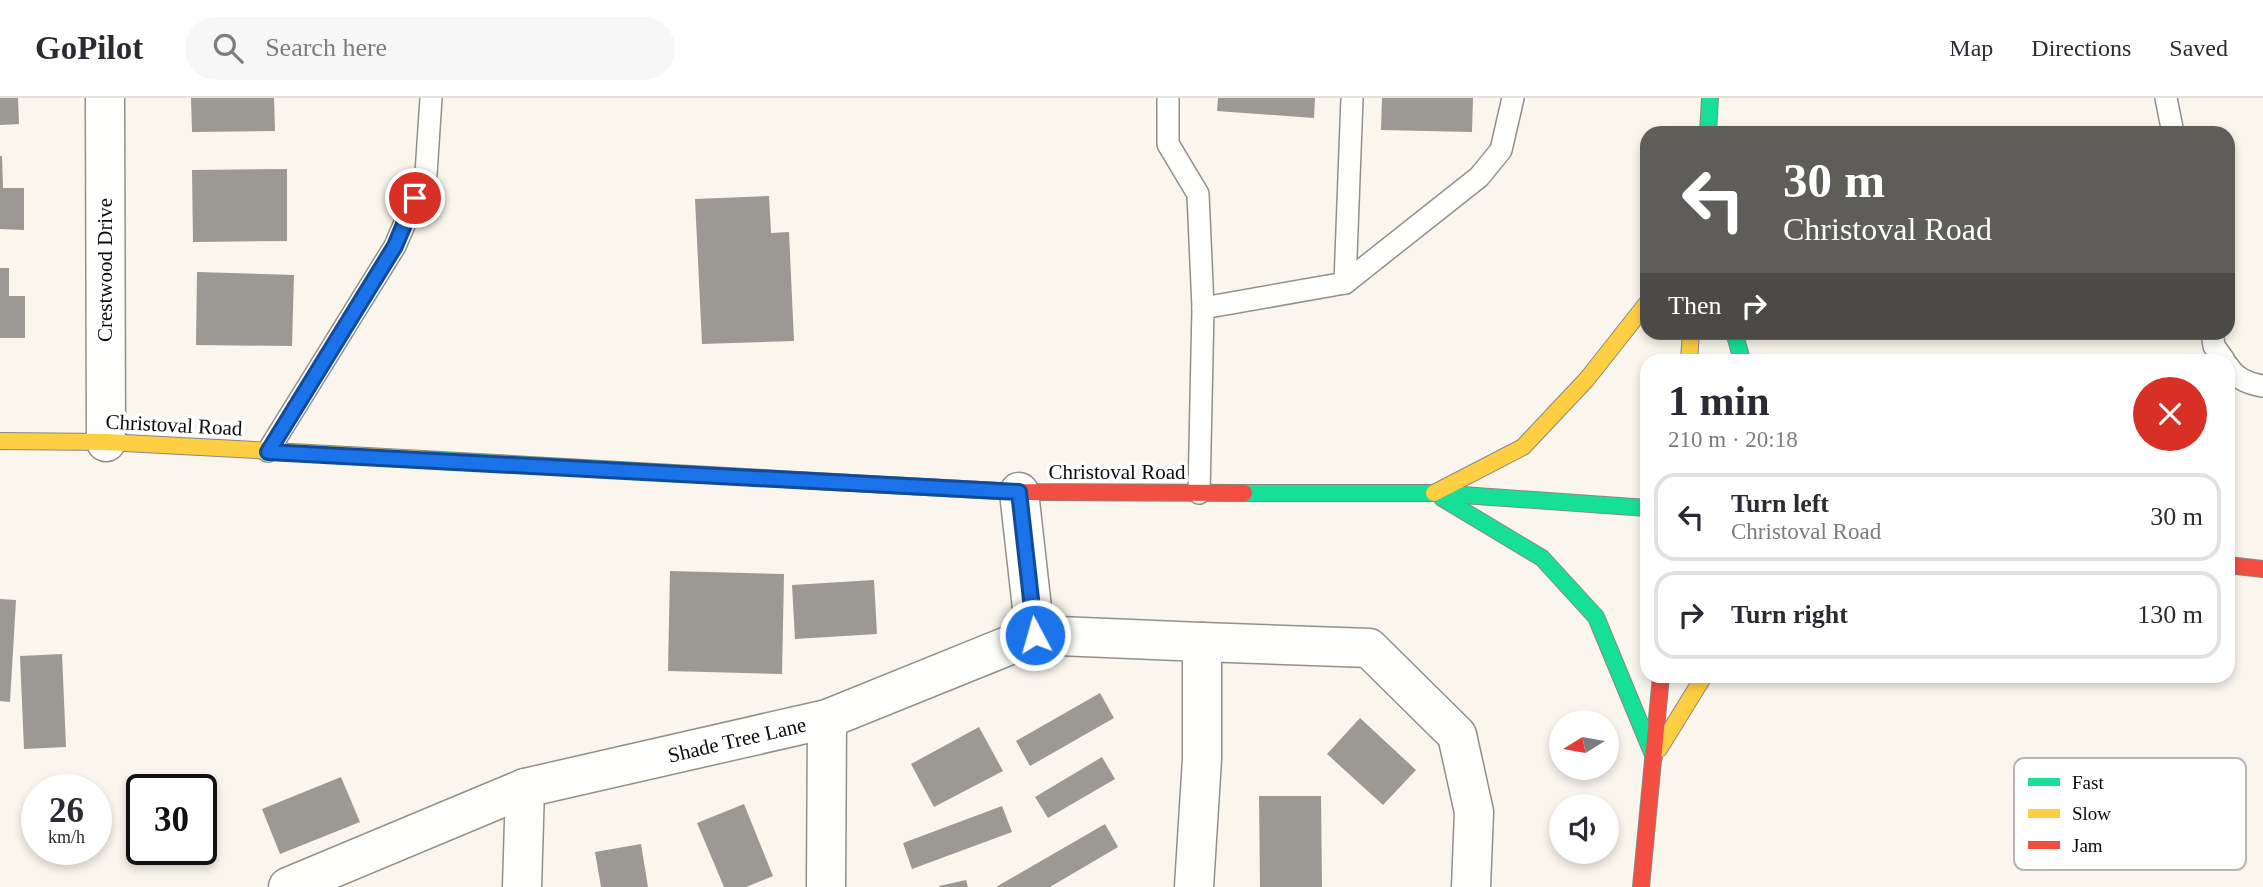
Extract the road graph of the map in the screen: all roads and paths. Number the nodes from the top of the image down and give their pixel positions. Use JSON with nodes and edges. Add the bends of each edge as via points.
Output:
{"nodes":[{"id":1,"x":105,"y":98,"type":"edge"},
{"id":2,"x":431,"y":98,"type":"edge"},
{"id":3,"x":1168,"y":98,"type":"edge"},
{"id":4,"x":1352,"y":98,"type":"edge"},
{"id":5,"x":1513,"y":98,"type":"edge"},
{"id":6,"x":1710,"y":98,"type":"edge"},
{"id":7,"x":2166,"y":98,"type":"edge"},
{"id":8,"x":1708,"y":126,"type":"edge"},
{"id":9,"x":2172,"y":126,"type":"edge"},
{"id":10,"x":1345,"y":283,"type":"junction"},
{"id":11,"x":1203,"y":308,"type":"junction"},
{"id":12,"x":1640,"y":312,"type":"edge"},
{"id":13,"x":2235,"y":372,"type":"edge"},
{"id":14,"x":2263,"y":386,"type":"edge"},
{"id":15,"x":0,"y":441,"type":"edge"},
{"id":16,"x":106,"y":442,"type":"junction"},
{"id":17,"x":268,"y":452,"type":"junction"},
{"id":18,"x":1019,"y":492,"type":"junction"},
{"id":19,"x":1199,"y":493,"type":"junction"},
{"id":20,"x":1434,"y":493,"type":"junction"},
{"id":21,"x":1640,"y":508,"type":"edge"},
{"id":22,"x":2235,"y":566,"type":"edge"},
{"id":23,"x":2263,"y":569,"type":"edge"},
{"id":24,"x":1035,"y":635,"type":"junction"},
{"id":25,"x":1202,"y":642,"type":"junction"},
{"id":26,"x":1660,"y":683,"type":"edge"},
{"id":27,"x":1700,"y":683,"type":"edge"},
{"id":28,"x":827,"y":719,"type":"junction"},
{"id":29,"x":1654,"y":757,"type":"junction"},
{"id":30,"x":525,"y":788,"type":"junction"},
{"id":31,"x":288,"y":887,"type":"edge"},
{"id":32,"x":522,"y":887,"type":"edge"},
{"id":33,"x":826,"y":887,"type":"edge"},
{"id":34,"x":1194,"y":887,"type":"edge"},
{"id":35,"x":1471,"y":887,"type":"edge"},
{"id":36,"x":1641,"y":887,"type":"edge"}],
"edges":[{"from":1,"to":16,"type":"street","name":"Crestwood Drive"},
{"from":2,"to":17,"type":"lane","via":[[426,174],[395,246]]},
{"from":3,"to":11,"type":"lane","via":[[1168,144],[1198,194]]},
{"from":4,"to":10,"type":"lane"},
{"from":5,"to":10,"type":"lane","via":[[1501,150],[1479,177]]},
{"from":6,"to":8,"type":"street"},
{"from":7,"to":9,"type":"lane"},
{"from":10,"to":11,"type":"lane"},
{"from":11,"to":19,"type":"lane"},
{"from":12,"to":20,"type":"street","via":[[1587,379],[1523,447]]},
{"from":13,"to":14,"type":"lane","via":[[2248,384]]},
{"from":15,"to":16,"type":"street","name":"Christoval Road"},
{"from":16,"to":17,"type":"street","name":"Christoval Road"},
{"from":17,"to":18,"type":"street","name":"Christoval Road"},
{"from":18,"to":19,"type":"street","name":"Christoval Road"},
{"from":18,"to":24,"type":"street"},
{"from":19,"to":20,"type":"street","name":"Christoval Road"},
{"from":20,"to":21,"type":"street","name":"Christoval Road"},
{"from":20,"to":29,"type":"street","via":[[1542,558],[1596,617]]},
{"from":22,"to":23,"type":"street"},
{"from":24,"to":25,"type":"street","name":"Shade Tree Lane"},
{"from":24,"to":28,"type":"street","name":"Shade Tree Lane"},
{"from":25,"to":34,"type":"street","via":[[1202,759]]},
{"from":25,"to":35,"type":"street","name":"Shade Tree Lane","via":[[1369,648],[1458,735],[1474,812]]},
{"from":26,"to":29,"type":"street"},
{"from":27,"to":29,"type":"street"},
{"from":28,"to":30,"type":"street","name":"Shade Tree Lane"},
{"from":28,"to":33,"type":"street"},
{"from":29,"to":36,"type":"street"},
{"from":30,"to":31,"type":"street","name":"Shade Tree Lane"},
{"from":30,"to":32,"type":"street"}]}
